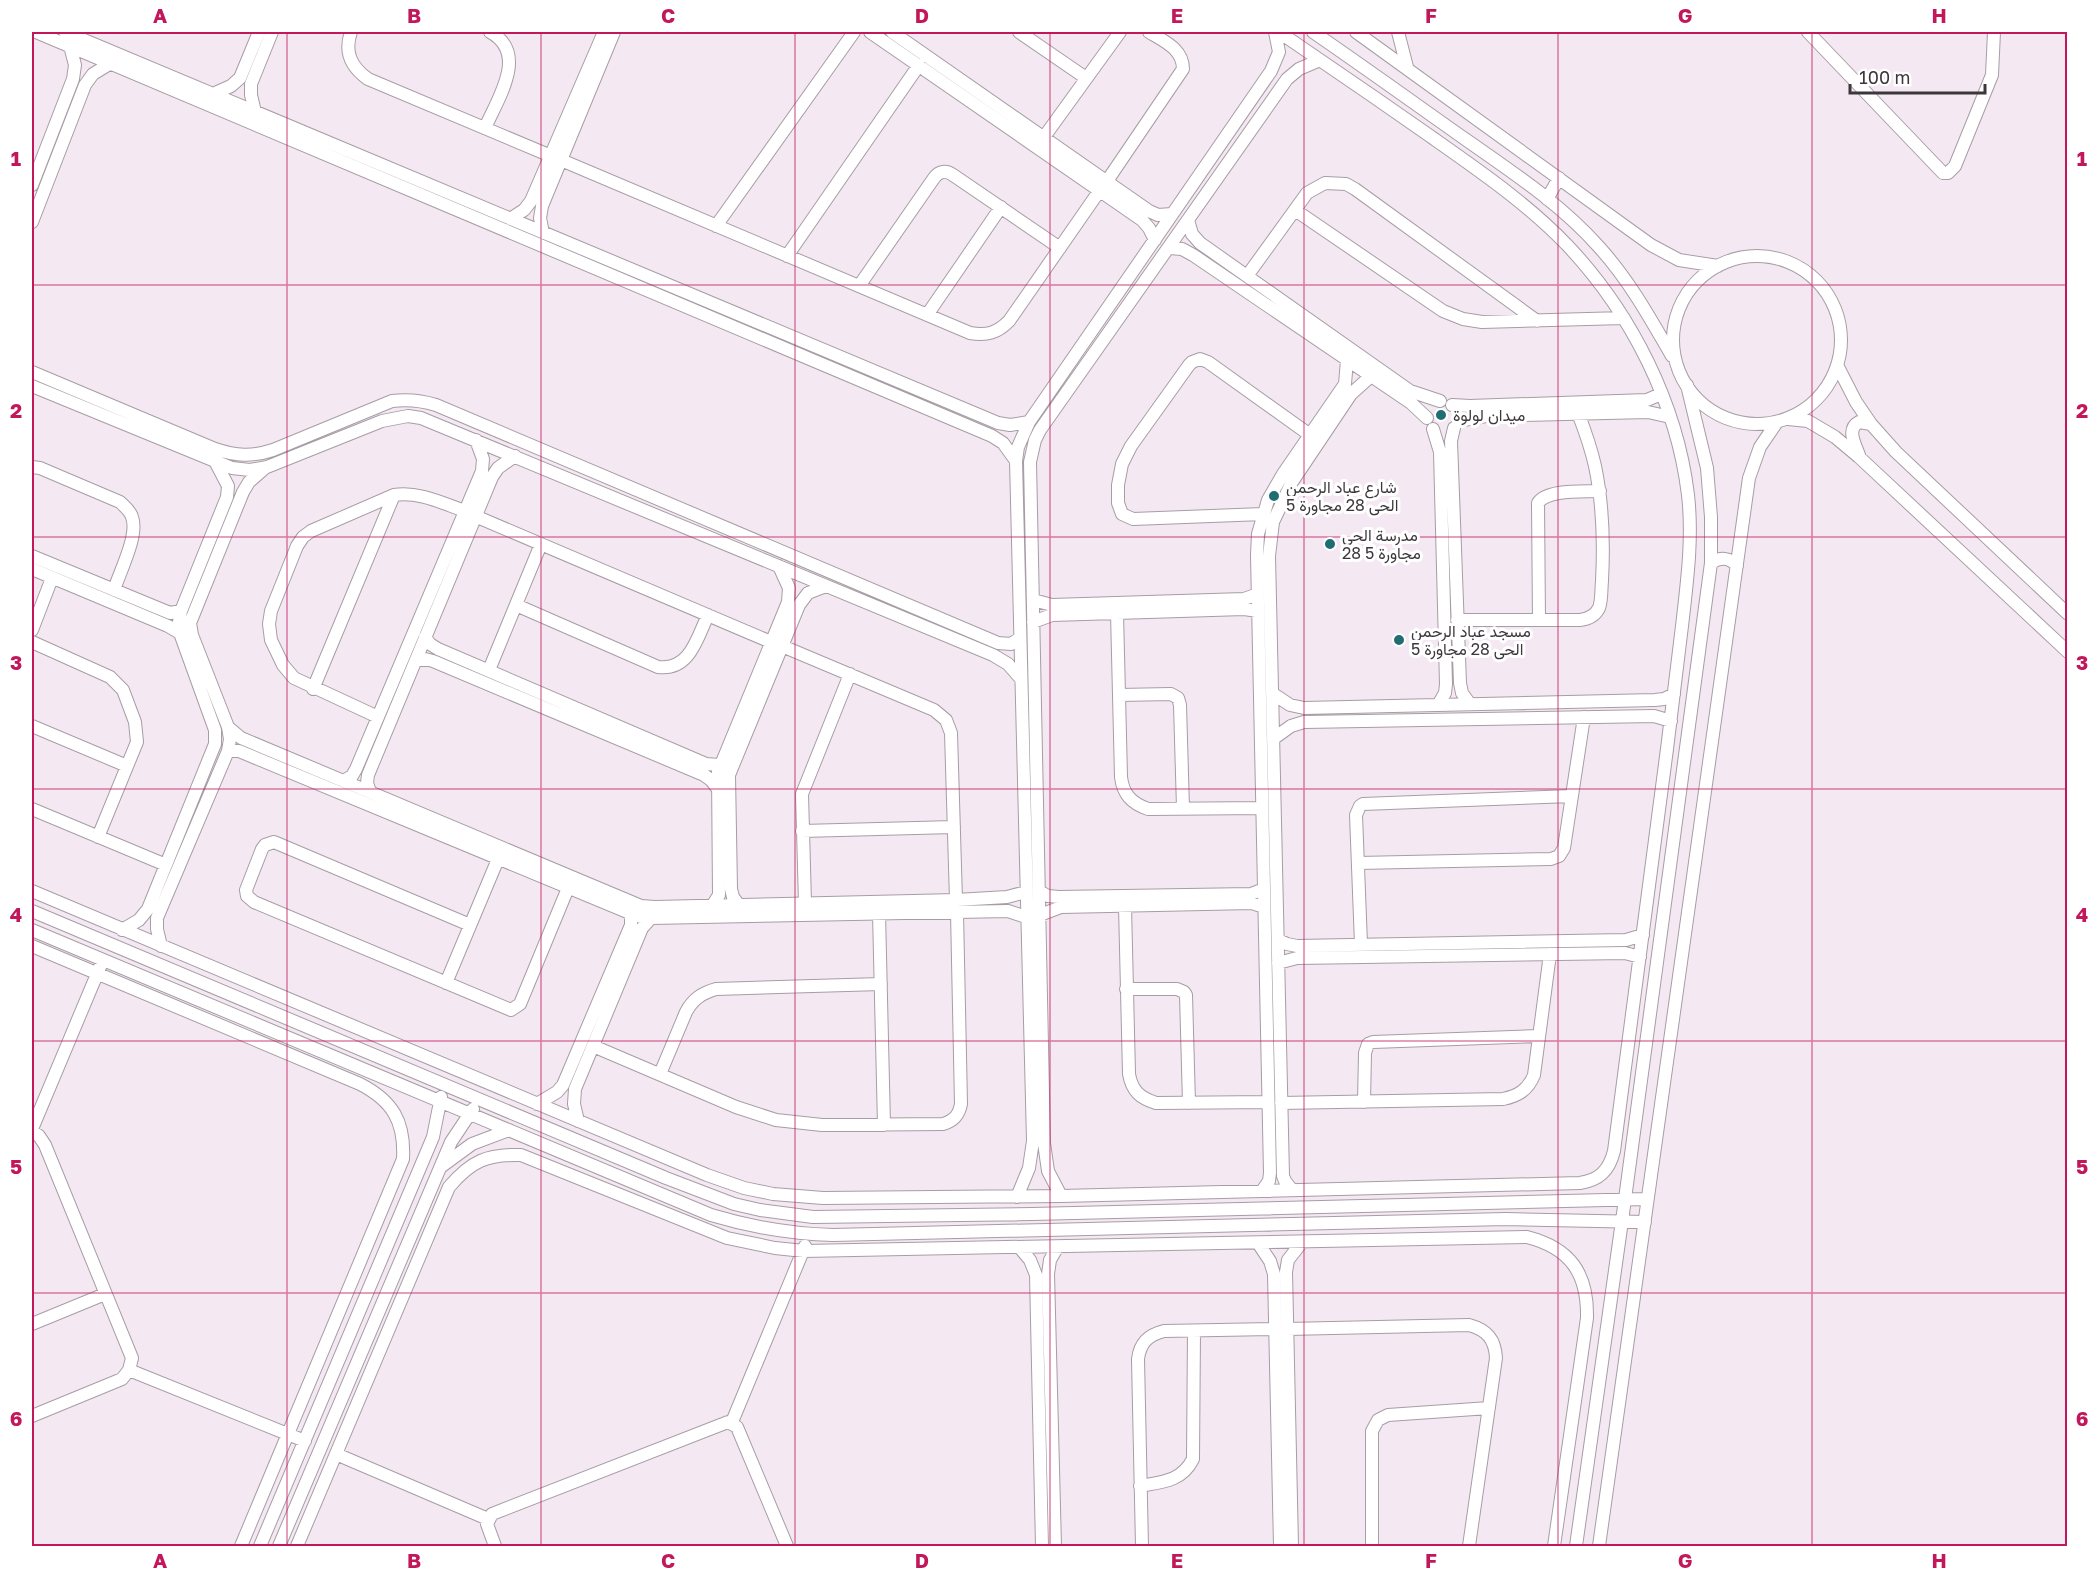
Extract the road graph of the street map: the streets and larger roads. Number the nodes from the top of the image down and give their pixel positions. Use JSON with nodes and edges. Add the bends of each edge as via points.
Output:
{"nodes":[{"id":1,"x":36,"y":32,"type":"edge"},
{"id":2,"x":65,"y":32,"type":"edge"},
{"id":3,"x":259,"y":32,"type":"edge"},
{"id":4,"x":272,"y":32,"type":"edge"},
{"id":5,"x":351,"y":32,"type":"edge"},
{"id":6,"x":490,"y":32,"type":"edge"},
{"id":7,"x":604,"y":32,"type":"edge"},
{"id":8,"x":614,"y":32,"type":"edge"},
{"id":9,"x":854,"y":32,"type":"edge"},
{"id":10,"x":870,"y":32,"type":"edge"},
{"id":11,"x":892,"y":32,"type":"edge"},
{"id":12,"x":1019,"y":32,"type":"edge"},
{"id":13,"x":1120,"y":32,"type":"edge"},
{"id":14,"x":1149,"y":32,"type":"edge"},
{"id":15,"x":1277,"y":32,"type":"edge"},
{"id":16,"x":1313,"y":32,"type":"edge"},
{"id":17,"x":1356,"y":32,"type":"edge"},
{"id":18,"x":1398,"y":32,"type":"edge"},
{"id":19,"x":1808,"y":32,"type":"edge"},
{"id":20,"x":1994,"y":32,"type":"edge"},
{"id":21,"x":70,"y":46,"type":"junction"},
{"id":22,"x":1320,"y":60,"type":"junction"},
{"id":23,"x":111,"y":63,"type":"junction"},
{"id":24,"x":596,"y":64,"type":"junction"},
{"id":25,"x":920,"y":65,"type":"junction"},
{"id":26,"x":1407,"y":68,"type":"junction"},
{"id":27,"x":250,"y":70,"type":"junction"},
{"id":28,"x":1086,"y":78,"type":"junction"},
{"id":29,"x":73,"y":79,"type":"junction"},
{"id":30,"x":85,"y":84,"type":"junction"},
{"id":31,"x":213,"y":94,"type":"junction"},
{"id":32,"x":255,"y":112,"type":"junction"},
{"id":33,"x":1434,"y":116,"type":"junction"},
{"id":34,"x":485,"y":128,"type":"junction"},
{"id":35,"x":1422,"y":131,"type":"junction"},
{"id":36,"x":1044,"y":137,"type":"junction"},
{"id":37,"x":556,"y":158,"type":"junction"},
{"id":38,"x":388,"y":174,"type":"junction"},
{"id":39,"x":1559,"y":178,"type":"junction"},
{"id":40,"x":32,"y":184,"type":"edge"},
{"id":41,"x":1103,"y":186,"type":"junction"},
{"id":42,"x":1547,"y":199,"type":"junction"},
{"id":43,"x":537,"y":204,"type":"junction"},
{"id":44,"x":1001,"y":207,"type":"junction"},
{"id":45,"x":1295,"y":210,"type":"junction"},
{"id":46,"x":1172,"y":214,"type":"junction"},
{"id":47,"x":1146,"y":215,"type":"junction"},
{"id":48,"x":510,"y":219,"type":"junction"},
{"id":49,"x":1188,"y":220,"type":"junction"},
{"id":50,"x":32,"y":222,"type":"edge"},
{"id":51,"x":716,"y":226,"type":"junction"},
{"id":52,"x":543,"y":233,"type":"junction"},
{"id":53,"x":1155,"y":240,"type":"junction"},
{"id":54,"x":1060,"y":248,"type":"junction"},
{"id":55,"x":1169,"y":248,"type":"junction"},
{"id":56,"x":788,"y":256,"type":"junction"},
{"id":57,"x":1718,"y":266,"type":"junction"},
{"id":58,"x":1247,"y":276,"type":"junction"},
{"id":59,"x":859,"y":286,"type":"junction"},
{"id":60,"x":724,"y":308,"type":"junction"},
{"id":61,"x":927,"y":315,"type":"junction"},
{"id":62,"x":1624,"y":318,"type":"junction"},
{"id":63,"x":719,"y":320,"type":"junction"},
{"id":64,"x":1537,"y":321,"type":"junction"},
{"id":65,"x":1347,"y":360,"type":"junction"},
{"id":66,"x":1070,"y":362,"type":"junction"},
{"id":67,"x":1677,"y":364,"type":"junction"},
{"id":68,"x":1837,"y":365,"type":"junction"},
{"id":69,"x":1083,"y":370,"type":"junction"},
{"id":70,"x":32,"y":372,"type":"edge"},
{"id":71,"x":1371,"y":376,"type":"junction"},
{"id":72,"x":1687,"y":385,"type":"junction"},
{"id":73,"x":32,"y":386,"type":"edge"},
{"id":74,"x":1662,"y":394,"type":"junction"},
{"id":75,"x":1440,"y":401,"type":"junction"},
{"id":76,"x":1452,"y":405,"type":"junction"},
{"id":77,"x":1578,"y":413,"type":"junction"},
{"id":78,"x":1670,"y":417,"type":"junction"},
{"id":79,"x":1782,"y":420,"type":"junction"},
{"id":80,"x":1029,"y":422,"type":"junction"},
{"id":81,"x":1871,"y":423,"type":"junction"},
{"id":82,"x":1430,"y":424,"type":"junction"},
{"id":83,"x":1456,"y":424,"type":"junction"},
{"id":84,"x":323,"y":429,"type":"junction"},
{"id":85,"x":1310,"y":435,"type":"junction"},
{"id":86,"x":476,"y":440,"type":"junction"},
{"id":87,"x":329,"y":442,"type":"junction"},
{"id":88,"x":515,"y":456,"type":"junction"},
{"id":89,"x":1859,"y":457,"type":"junction"},
{"id":90,"x":1016,"y":461,"type":"junction"},
{"id":91,"x":216,"y":464,"type":"junction"},
{"id":92,"x":32,"y":467,"type":"edge"},
{"id":93,"x":267,"y":467,"type":"junction"},
{"id":94,"x":1600,"y":491,"type":"junction"},
{"id":95,"x":394,"y":495,"type":"junction"},
{"id":96,"x":470,"y":514,"type":"junction"},
{"id":97,"x":1263,"y":514,"type":"junction"},
{"id":98,"x":541,"y":544,"type":"junction"},
{"id":99,"x":32,"y":556,"type":"edge"},
{"id":100,"x":1711,"y":563,"type":"junction"},
{"id":101,"x":779,"y":566,"type":"junction"},
{"id":102,"x":1737,"y":567,"type":"junction"},
{"id":103,"x":32,"y":569,"type":"edge"},
{"id":104,"x":52,"y":578,"type":"junction"},
{"id":105,"x":826,"y":586,"type":"junction"},
{"id":106,"x":114,"y":590,"type":"junction"},
{"id":107,"x":1258,"y":594,"type":"junction"},
{"id":108,"x":1033,"y":600,"type":"junction"},
{"id":109,"x":516,"y":605,"type":"junction"},
{"id":110,"x":181,"y":611,"type":"junction"},
{"id":111,"x":1258,"y":611,"type":"junction"},
{"id":112,"x":1117,"y":613,"type":"junction"},
{"id":113,"x":2067,"y":614,"type":"edge"},
{"id":114,"x":708,"y":615,"type":"junction"},
{"id":115,"x":1457,"y":620,"type":"junction"},
{"id":116,"x":1539,"y":620,"type":"junction"},
{"id":117,"x":1033,"y":622,"type":"junction"},
{"id":118,"x":32,"y":630,"type":"edge"},
{"id":119,"x":180,"y":633,"type":"junction"},
{"id":120,"x":426,"y":637,"type":"junction"},
{"id":121,"x":1020,"y":638,"type":"junction"},
{"id":122,"x":32,"y":642,"type":"edge"},
{"id":123,"x":777,"y":644,"type":"junction"},
{"id":124,"x":2067,"y":652,"type":"edge"},
{"id":125,"x":416,"y":661,"type":"junction"},
{"id":126,"x":489,"y":670,"type":"junction"},
{"id":127,"x":850,"y":674,"type":"junction"},
{"id":128,"x":1021,"y":679,"type":"junction"},
{"id":129,"x":313,"y":688,"type":"junction"},
{"id":130,"x":1272,"y":693,"type":"junction"},
{"id":131,"x":1674,"y":693,"type":"junction"},
{"id":132,"x":1119,"y":695,"type":"junction"},
{"id":133,"x":1470,"y":704,"type":"junction"},
{"id":134,"x":1438,"y":705,"type":"junction"},
{"id":135,"x":378,"y":717,"type":"junction"},
{"id":136,"x":1584,"y":717,"type":"junction"},
{"id":137,"x":1671,"y":721,"type":"junction"},
{"id":138,"x":32,"y":726,"type":"edge"},
{"id":139,"x":228,"y":727,"type":"junction"},
{"id":140,"x":1273,"y":739,"type":"junction"},
{"id":141,"x":228,"y":751,"type":"junction"},
{"id":142,"x":720,"y":765,"type":"junction"},
{"id":143,"x":127,"y":766,"type":"junction"},
{"id":144,"x":343,"y":781,"type":"junction"},
{"id":145,"x":717,"y":788,"type":"junction"},
{"id":146,"x":370,"y":792,"type":"junction"},
{"id":147,"x":1572,"y":796,"type":"junction"},
{"id":148,"x":32,"y":808,"type":"edge"},
{"id":149,"x":1183,"y":808,"type":"junction"},
{"id":150,"x":1262,"y":808,"type":"junction"},
{"id":151,"x":1037,"y":812,"type":"junction"},
{"id":152,"x":1024,"y":813,"type":"junction"},
{"id":153,"x":954,"y":827,"type":"junction"},
{"id":154,"x":802,"y":831,"type":"junction"},
{"id":155,"x":98,"y":837,"type":"junction"},
{"id":156,"x":498,"y":859,"type":"junction"},
{"id":157,"x":1358,"y":864,"type":"junction"},
{"id":158,"x":166,"y":865,"type":"junction"},
{"id":159,"x":533,"y":867,"type":"junction"},
{"id":160,"x":568,"y":888,"type":"junction"},
{"id":161,"x":1264,"y":889,"type":"junction"},
{"id":162,"x":32,"y":891,"type":"edge"},
{"id":163,"x":1039,"y":891,"type":"junction"},
{"id":164,"x":1026,"y":892,"type":"junction"},
{"id":165,"x":805,"y":903,"type":"junction"},
{"id":166,"x":1000,"y":904,"type":"junction"},
{"id":167,"x":739,"y":905,"type":"junction"},
{"id":168,"x":712,"y":906,"type":"junction"},
{"id":169,"x":956,"y":906,"type":"junction"},
{"id":170,"x":1125,"y":906,"type":"junction"},
{"id":171,"x":1264,"y":907,"type":"junction"},
{"id":172,"x":32,"y":911,"type":"edge"},
{"id":173,"x":879,"y":913,"type":"junction"},
{"id":174,"x":631,"y":914,"type":"junction"},
{"id":175,"x":1040,"y":915,"type":"junction"},
{"id":176,"x":1026,"y":917,"type":"junction"},
{"id":177,"x":651,"y":918,"type":"junction"},
{"id":178,"x":470,"y":925,"type":"junction"},
{"id":179,"x":32,"y":930,"type":"edge"},
{"id":180,"x":122,"y":930,"type":"junction"},
{"id":181,"x":1643,"y":935,"type":"junction"},
{"id":182,"x":1278,"y":940,"type":"junction"},
{"id":183,"x":110,"y":944,"type":"junction"},
{"id":184,"x":1361,"y":944,"type":"junction"},
{"id":185,"x":32,"y":945,"type":"edge"},
{"id":186,"x":161,"y":946,"type":"junction"},
{"id":187,"x":1550,"y":954,"type":"junction"},
{"id":188,"x":1640,"y":957,"type":"junction"},
{"id":189,"x":103,"y":960,"type":"junction"},
{"id":190,"x":1278,"y":963,"type":"junction"},
{"id":191,"x":98,"y":974,"type":"junction"},
{"id":192,"x":446,"y":983,"type":"junction"},
{"id":193,"x":881,"y":984,"type":"junction"},
{"id":194,"x":1126,"y":989,"type":"junction"},
{"id":195,"x":1539,"y":1036,"type":"junction"},
{"id":196,"x":593,"y":1046,"type":"junction"},
{"id":197,"x":660,"y":1074,"type":"junction"},
{"id":198,"x":440,"y":1084,"type":"junction"},
{"id":199,"x":482,"y":1101,"type":"junction"},
{"id":200,"x":1268,"y":1102,"type":"junction"},
{"id":201,"x":1365,"y":1102,"type":"junction"},
{"id":202,"x":441,"y":1103,"type":"junction"},
{"id":203,"x":1189,"y":1103,"type":"junction"},
{"id":204,"x":1281,"y":1103,"type":"junction"},
{"id":205,"x":537,"y":1104,"type":"junction"},
{"id":206,"x":469,"y":1114,"type":"junction"},
{"id":207,"x":578,"y":1121,"type":"junction"},
{"id":208,"x":884,"y":1125,"type":"junction"},
{"id":209,"x":32,"y":1130,"type":"edge"},
{"id":210,"x":509,"y":1130,"type":"junction"},
{"id":211,"x":433,"y":1137,"type":"junction"},
{"id":212,"x":451,"y":1142,"type":"junction"},
{"id":213,"x":441,"y":1167,"type":"junction"},
{"id":214,"x":1292,"y":1190,"type":"junction"},
{"id":215,"x":1262,"y":1191,"type":"junction"},
{"id":216,"x":1061,"y":1196,"type":"junction"},
{"id":217,"x":1017,"y":1197,"type":"junction"},
{"id":218,"x":1647,"y":1199,"type":"junction"},
{"id":219,"x":1624,"y":1200,"type":"junction"},
{"id":220,"x":1504,"y":1201,"type":"junction"},
{"id":221,"x":380,"y":1215,"type":"junction"},
{"id":222,"x":813,"y":1217,"type":"junction"},
{"id":223,"x":1506,"y":1219,"type":"junction"},
{"id":224,"x":1622,"y":1221,"type":"junction"},
{"id":225,"x":1645,"y":1222,"type":"junction"},
{"id":226,"x":397,"y":1223,"type":"junction"},
{"id":227,"x":414,"y":1230,"type":"junction"},
{"id":228,"x":1036,"y":1230,"type":"junction"},
{"id":229,"x":808,"y":1234,"type":"junction"},
{"id":230,"x":429,"y":1235,"type":"junction"},
{"id":231,"x":1302,"y":1242,"type":"junction"},
{"id":232,"x":1258,"y":1243,"type":"junction"},
{"id":233,"x":1020,"y":1248,"type":"junction"},
{"id":234,"x":1037,"y":1248,"type":"junction"},
{"id":235,"x":1056,"y":1248,"type":"junction"},
{"id":236,"x":804,"y":1251,"type":"junction"},
{"id":237,"x":105,"y":1294,"type":"junction"},
{"id":238,"x":32,"y":1324,"type":"edge"},
{"id":239,"x":1281,"y":1329,"type":"junction"},
{"id":240,"x":1194,"y":1331,"type":"junction"},
{"id":241,"x":129,"y":1370,"type":"junction"},
{"id":242,"x":1489,"y":1408,"type":"junction"},
{"id":243,"x":32,"y":1416,"type":"edge"},
{"id":244,"x":732,"y":1422,"type":"junction"},
{"id":245,"x":288,"y":1434,"type":"junction"},
{"id":246,"x":326,"y":1438,"type":"junction"},
{"id":247,"x":305,"y":1441,"type":"junction"},
{"id":248,"x":336,"y":1455,"type":"junction"},
{"id":249,"x":316,"y":1460,"type":"junction"},
{"id":250,"x":1140,"y":1486,"type":"junction"},
{"id":251,"x":488,"y":1519,"type":"junction"},
{"id":252,"x":241,"y":1546,"type":"edge"},
{"id":253,"x":260,"y":1546,"type":"edge"},
{"id":254,"x":279,"y":1546,"type":"edge"},
{"id":255,"x":297,"y":1546,"type":"edge"},
{"id":256,"x":495,"y":1546,"type":"edge"},
{"id":257,"x":787,"y":1546,"type":"edge"},
{"id":258,"x":1042,"y":1546,"type":"edge"},
{"id":259,"x":1055,"y":1546,"type":"edge"},
{"id":260,"x":1142,"y":1546,"type":"edge"},
{"id":261,"x":1280,"y":1546,"type":"edge"},
{"id":262,"x":1292,"y":1546,"type":"edge"},
{"id":263,"x":1372,"y":1546,"type":"edge"},
{"id":264,"x":1469,"y":1546,"type":"edge"},
{"id":265,"x":1554,"y":1546,"type":"edge"},
{"id":266,"x":1576,"y":1546,"type":"edge"},
{"id":267,"x":1599,"y":1546,"type":"edge"}],
"edges":[{"from":1,"to":21,"type":"street"},
{"from":2,"to":31,"type":"street"},
{"from":3,"to":27,"type":"street"},
{"from":4,"to":27,"type":"street"},
{"from":5,"to":34,"type":"street","via":[[348,49],[358,72]]},
{"from":6,"to":34,"type":"street","via":[[500,37],[511,58]]},
{"from":7,"to":24,"type":"street"},
{"from":8,"to":24,"type":"street"},
{"from":9,"to":51,"type":"street"},
{"from":10,"to":25,"type":"street"},
{"from":11,"to":36,"type":"street"},
{"from":12,"to":28,"type":"street"},
{"from":13,"to":28,"type":"street"},
{"from":14,"to":41,"type":"street","via":[[1175,49],[1183,61],[1180,76]]},
{"from":15,"to":22,"type":"street"},
{"from":15,"to":46,"type":"street","via":[[1279,52],[1271,71]]},
{"from":16,"to":33,"type":"street"},
{"from":17,"to":26,"type":"street"},
{"from":18,"to":26,"type":"street"},
{"from":19,"to":20,"type":"street","via":[[1943,173],[1955,166],[1992,75]]},
{"from":21,"to":23,"type":"street"},
{"from":21,"to":29,"type":"street","via":[[75,65]]},
{"from":22,"to":35,"type":"street"},
{"from":22,"to":49,"type":"street","via":[[1287,79]]},
{"from":23,"to":30,"type":"street"},
{"from":23,"to":38,"type":"street"},
{"from":24,"to":37,"type":"street"},
{"from":25,"to":41,"type":"street"},
{"from":25,"to":56,"type":"street"},
{"from":26,"to":39,"type":"street"},
{"from":27,"to":31,"type":"street"},
{"from":27,"to":32,"type":"street"},
{"from":28,"to":36,"type":"street"},
{"from":29,"to":30,"type":"street"},
{"from":29,"to":40,"type":"street"},
{"from":30,"to":50,"type":"street"},
{"from":31,"to":32,"type":"street"},
{"from":32,"to":38,"type":"street"},
{"from":33,"to":35,"type":"street"},
{"from":33,"to":42,"type":"street"},
{"from":34,"to":37,"type":"street"},
{"from":35,"to":62,"type":"street","via":[[1530,210],[1567,245]]},
{"from":36,"to":41,"type":"street"},
{"from":37,"to":43,"type":"street"},
{"from":37,"to":51,"type":"street"},
{"from":38,"to":48,"type":"street"},
{"from":38,"to":63,"type":"street"},
{"from":39,"to":42,"type":"street"},
{"from":39,"to":57,"type":"street","via":[[1664,253]]},
{"from":41,"to":47,"type":"street"},
{"from":41,"to":54,"type":"street"},
{"from":42,"to":67,"type":"street","via":[[1593,240],[1623,276]]},
{"from":43,"to":48,"type":"street"},
{"from":43,"to":52,"type":"street"},
{"from":44,"to":54,"type":"street"},
{"from":44,"to":59,"type":"street","via":[[950,172],[940,172]]},
{"from":44,"to":61,"type":"street"},
{"from":45,"to":58,"type":"street"},
{"from":45,"to":64,"type":"street","via":[[1452,316],[1482,322]]},
{"from":45,"to":64,"type":"street","via":[[1316,187],[1325,183],[1346,184]]},
{"from":46,"to":47,"type":"street"},
{"from":46,"to":53,"type":"street"},
{"from":47,"to":53,"type":"street"},
{"from":48,"to":52,"type":"street"},
{"from":49,"to":55,"type":"street"},
{"from":49,"to":58,"type":"street","via":[[1195,239]]},
{"from":51,"to":56,"type":"street"},
{"from":52,"to":60,"type":"street"},
{"from":53,"to":66,"type":"street"},
{"from":54,"to":61,"type":"street","via":[[1009,321],[992,334],[970,333]]},
{"from":55,"to":65,"type":"street","via":[[1193,255]]},
{"from":55,"to":69,"type":"street"},
{"from":56,"to":59,"type":"street"},
{"from":57,"to":67,"type":"street","via":[[1692,288],[1680,308],[1673,341]]},
{"from":57,"to":68,"type":"street","via":[[1740,258],[1763,256],[1796,266],[1815,280],[1838,319],[1841,342]]},
{"from":58,"to":75,"type":"street","via":[[1410,391]]},
{"from":59,"to":61,"type":"street"},
{"from":60,"to":63,"type":"street"},
{"from":60,"to":80,"type":"street","via":[[998,423]]},
{"from":62,"to":64,"type":"street"},
{"from":62,"to":74,"type":"street"},
{"from":63,"to":90,"type":"street","via":[[992,436],[1004,443]]},
{"from":65,"to":71,"type":"street"},
{"from":65,"to":85,"type":"street","via":[[1345,384]]},
{"from":66,"to":69,"type":"street"},
{"from":66,"to":80,"type":"street"},
{"from":67,"to":72,"type":"street"},
{"from":68,"to":79,"type":"street","via":[[1822,393],[1806,408]]},
{"from":68,"to":81,"type":"street"},
{"from":69,"to":108,"type":"street","via":[[1040,430],[1032,451]]},
{"from":70,"to":84,"type":"street","via":[[230,454],[259,455]]},
{"from":71,"to":82,"type":"street","via":[[1411,403]]},
{"from":71,"to":130,"type":"street","via":[[1354,389],[1292,482],[1273,522],[1269,556]]},
{"from":72,"to":79,"type":"street","via":[[1711,410],[1732,420],[1754,424]]},
{"from":72,"to":100,"type":"street","via":[[1707,468]]},
{"from":73,"to":91,"type":"street"},
{"from":74,"to":76,"type":"street","via":[[1647,400]]},
{"from":74,"to":78,"type":"street"},
{"from":75,"to":76,"type":"street"},
{"from":75,"to":82,"type":"street","via":[[1429,409]]},
{"from":76,"to":83,"type":"street","via":[[1458,412]]},
{"from":77,"to":78,"type":"street","via":[[1652,412]]},
{"from":77,"to":83,"type":"street","via":[[1486,416]]},
{"from":77,"to":94,"type":"street"},
{"from":78,"to":131,"type":"street","via":[[1688,496],[1690,553]]},
{"from":79,"to":89,"type":"street","via":[[1808,421]]},
{"from":79,"to":102,"type":"street","via":[[1760,447],[1752,470]]},
{"from":80,"to":90,"type":"street"},
{"from":81,"to":89,"type":"street","via":[[1859,422],[1852,428]]},
{"from":81,"to":113,"type":"street","via":[[1911,467]]},
{"from":82,"to":83,"type":"street","via":[[1441,433]]},
{"from":82,"to":134,"type":"street","via":[[1440,452],[1446,684]]},
{"from":83,"to":115,"type":"street","via":[[1451,441]]},
{"from":84,"to":87,"type":"street"},
{"from":84,"to":121,"type":"street","via":[[392,401],[406,399],[436,405],[998,643],[1011,644]]},
{"from":85,"to":97,"type":"street","via":[[1275,486]]},
{"from":85,"to":97,"type":"street","via":[[1200,359],[1189,365],[1122,464],[1118,503],[1127,517]]},
{"from":86,"to":87,"type":"street","via":[[408,416],[382,421]]},
{"from":86,"to":88,"type":"street"},
{"from":86,"to":96,"type":"street","via":[[483,465]]},
{"from":87,"to":93,"type":"street"},
{"from":88,"to":96,"type":"street","via":[[495,472]]},
{"from":88,"to":101,"type":"street"},
{"from":89,"to":124,"type":"street"},
{"from":90,"to":121,"type":"street"},
{"from":91,"to":93,"type":"street","via":[[250,470]]},
{"from":91,"to":110,"type":"street","via":[[228,486],[227,497]]},
{"from":92,"to":106,"type":"street","via":[[120,502],[129,510],[133,537]]},
{"from":93,"to":139,"type":"street","via":[[243,492],[190,623]]},
{"from":94,"to":116,"type":"street","via":[[1600,606],[1586,619]]},
{"from":94,"to":116,"type":"street","via":[[1550,494],[1538,503]]},
{"from":95,"to":96,"type":"street","via":[[419,495]]},
{"from":95,"to":129,"type":"street"},
{"from":95,"to":129,"type":"street","via":[[311,531],[297,546],[271,611],[269,629],[286,670]]},
{"from":96,"to":98,"type":"street"},
{"from":96,"to":120,"type":"street"},
{"from":96,"to":135,"type":"street"},
{"from":97,"to":107,"type":"street","via":[[1258,534]]},
{"from":98,"to":109,"type":"street"},
{"from":98,"to":114,"type":"street"},
{"from":99,"to":106,"type":"street"},
{"from":100,"to":102,"type":"street","via":[[1722,558]]},
{"from":100,"to":219,"type":"street"},
{"from":101,"to":105,"type":"street"},
{"from":101,"to":123,"type":"street","via":[[789,595]]},
{"from":102,"to":218,"type":"street"},
{"from":103,"to":104,"type":"street"},
{"from":104,"to":118,"type":"street"},
{"from":104,"to":119,"type":"street"},
{"from":105,"to":123,"type":"street","via":[[803,598]]},
{"from":105,"to":128,"type":"street","via":[[993,656],[1008,664]]},
{"from":106,"to":110,"type":"street","via":[[170,613]]},
{"from":107,"to":108,"type":"street","via":[[1244,598],[1052,605]]},
{"from":107,"to":111,"type":"street"},
{"from":108,"to":117,"type":"street"},
{"from":109,"to":114,"type":"street","via":[[664,668],[688,657]]},
{"from":109,"to":126,"type":"street"},
{"from":110,"to":119,"type":"street"},
{"from":111,"to":112,"type":"street"},
{"from":111,"to":150,"type":"street"},
{"from":112,"to":117,"type":"street","via":[[1052,615]]},
{"from":112,"to":132,"type":"street"},
{"from":114,"to":123,"type":"street"},
{"from":115,"to":116,"type":"street"},
{"from":115,"to":133,"type":"street","via":[[1460,683]]},
{"from":117,"to":151,"type":"street"},
{"from":119,"to":158,"type":"street","via":[[216,739]]},
{"from":120,"to":125,"type":"street"},
{"from":120,"to":126,"type":"street","via":[[434,646]]},
{"from":121,"to":128,"type":"street"},
{"from":122,"to":143,"type":"street","via":[[110,677],[123,690],[138,735]]},
{"from":123,"to":127,"type":"street"},
{"from":123,"to":142,"type":"street"},
{"from":123,"to":167,"type":"street","via":[[728,780],[731,889]]},
{"from":125,"to":145,"type":"street","via":[[433,661],[704,775]]},
{"from":125,"to":146,"type":"street","via":[[368,775]]},
{"from":126,"to":142,"type":"street","via":[[706,764]]},
{"from":127,"to":153,"type":"street","via":[[934,710],[946,720],[951,733]]},
{"from":127,"to":154,"type":"street","via":[[804,783]]},
{"from":128,"to":152,"type":"street"},
{"from":129,"to":135,"type":"street"},
{"from":130,"to":134,"type":"street","via":[[1290,705],[1304,708]]},
{"from":130,"to":140,"type":"street"},
{"from":131,"to":133,"type":"street","via":[[1655,700]]},
{"from":131,"to":137,"type":"street"},
{"from":132,"to":149,"type":"street","via":[[1121,777],[1126,794],[1148,809]]},
{"from":132,"to":149,"type":"street","via":[[1171,694],[1180,701]]},
{"from":133,"to":134,"type":"street"},
{"from":135,"to":144,"type":"street","via":[[354,773]]},
{"from":136,"to":137,"type":"street","via":[[1654,716]]},
{"from":136,"to":140,"type":"street","via":[[1304,722]]},
{"from":136,"to":147,"type":"street"},
{"from":137,"to":181,"type":"street"},
{"from":138,"to":143,"type":"street"},
{"from":139,"to":141,"type":"street"},
{"from":139,"to":144,"type":"street","via":[[241,738]]},
{"from":140,"to":182,"type":"street"},
{"from":141,"to":156,"type":"street","via":[[238,751]]},
{"from":141,"to":186,"type":"street","via":[[157,918]]},
{"from":142,"to":145,"type":"street"},
{"from":143,"to":155,"type":"street"},
{"from":144,"to":146,"type":"street"},
{"from":145,"to":168,"type":"street","via":[[719,895]]},
{"from":146,"to":159,"type":"street"},
{"from":147,"to":157,"type":"street","via":[[1564,848],[1556,858]]},
{"from":147,"to":157,"type":"street","via":[[1368,802],[1360,806],[1356,815]]},
{"from":148,"to":155,"type":"street"},
{"from":149,"to":150,"type":"street"},
{"from":150,"to":161,"type":"street"},
{"from":151,"to":152,"type":"street"},
{"from":151,"to":163,"type":"street"},
{"from":152,"to":164,"type":"street"},
{"from":153,"to":154,"type":"street"},
{"from":153,"to":169,"type":"street"},
{"from":154,"to":165,"type":"street"},
{"from":155,"to":158,"type":"street"},
{"from":156,"to":159,"type":"street"},
{"from":156,"to":178,"type":"street"},
{"from":157,"to":184,"type":"street"},
{"from":158,"to":180,"type":"street","via":[[146,913]]},
{"from":159,"to":160,"type":"street"},
{"from":159,"to":168,"type":"street","via":[[640,906]]},
{"from":160,"to":174,"type":"street"},
{"from":160,"to":192,"type":"street","via":[[518,1007],[507,1009]]},
{"from":161,"to":163,"type":"street","via":[[1251,894],[1059,897]]},
{"from":161,"to":171,"type":"street"},
{"from":162,"to":180,"type":"street"},
{"from":163,"to":175,"type":"street"},
{"from":164,"to":166,"type":"street"},
{"from":164,"to":176,"type":"street"},
{"from":165,"to":167,"type":"street"},
{"from":165,"to":169,"type":"street"},
{"from":166,"to":169,"type":"street"},
{"from":166,"to":176,"type":"street"},
{"from":167,"to":168,"type":"street"},
{"from":169,"to":173,"type":"street"},
{"from":169,"to":208,"type":"street","via":[[960,1111],[956,1118],[943,1124]]},
{"from":170,"to":171,"type":"street","via":[[1252,903]]},
{"from":170,"to":175,"type":"street","via":[[1061,907]]},
{"from":170,"to":194,"type":"street"},
{"from":171,"to":200,"type":"street"},
{"from":172,"to":183,"type":"street"},
{"from":173,"to":177,"type":"street"},
{"from":173,"to":193,"type":"street"},
{"from":174,"to":177,"type":"street"},
{"from":174,"to":205,"type":"street","via":[[631,925],[563,1085]]},
{"from":175,"to":216,"type":"street","via":[[1045,1152],[1048,1171]]},
{"from":176,"to":217,"type":"street","via":[[1033,1141],[1029,1168]]},
{"from":177,"to":196,"type":"street","via":[[642,928]]},
{"from":178,"to":192,"type":"street"},
{"from":178,"to":192,"type":"street","via":[[278,843],[269,843],[262,849],[246,890],[250,900]]},
{"from":179,"to":189,"type":"street"},
{"from":180,"to":186,"type":"street"},
{"from":181,"to":184,"type":"street","via":[[1626,940]]},
{"from":181,"to":188,"type":"street"},
{"from":182,"to":184,"type":"street","via":[[1297,946]]},
{"from":182,"to":190,"type":"street"},
{"from":183,"to":189,"type":"street"},
{"from":183,"to":198,"type":"street"},
{"from":185,"to":191,"type":"street"},
{"from":186,"to":205,"type":"street"},
{"from":187,"to":188,"type":"street","via":[[1625,953]]},
{"from":187,"to":190,"type":"street","via":[[1297,958]]},
{"from":187,"to":195,"type":"street"},
{"from":188,"to":214,"type":"street","via":[[1614,1152],[1603,1174],[1580,1183]]},
{"from":189,"to":191,"type":"street"},
{"from":189,"to":202,"type":"street"},
{"from":190,"to":204,"type":"street"},
{"from":191,"to":209,"type":"street"},
{"from":191,"to":221,"type":"street","via":[[360,1084],[386,1101],[399,1121],[404,1143],[403,1159]]},
{"from":193,"to":197,"type":"street","via":[[706,992],[691,1003]]},
{"from":193,"to":208,"type":"street"},
{"from":194,"to":203,"type":"street","via":[[1129,1074],[1134,1090],[1145,1100],[1156,1103]]},
{"from":194,"to":203,"type":"street","via":[[1184,992]]},
{"from":195,"to":201,"type":"street","via":[[1531,1084],[1518,1095],[1503,1099]]},
{"from":195,"to":201,"type":"street","via":[[1373,1042],[1365,1053]]},
{"from":196,"to":197,"type":"street"},
{"from":196,"to":207,"type":"street","via":[[574,1094]]},
{"from":197,"to":208,"type":"street","via":[[776,1120],[817,1125]]},
{"from":198,"to":199,"type":"street"},
{"from":198,"to":202,"type":"street"},
{"from":199,"to":206,"type":"street"},
{"from":199,"to":222,"type":"street","via":[[709,1195],[760,1210]]},
{"from":200,"to":203,"type":"street"},
{"from":200,"to":215,"type":"street","via":[[1270,1173]]},
{"from":201,"to":204,"type":"street"},
{"from":202,"to":206,"type":"street"},
{"from":202,"to":211,"type":"street"},
{"from":204,"to":214,"type":"street","via":[[1283,1176]]},
{"from":205,"to":207,"type":"street"},
{"from":206,"to":210,"type":"street"},
{"from":206,"to":212,"type":"street"},
{"from":207,"to":217,"type":"street","via":[[723,1182],[773,1194],[804,1198]]},
{"from":209,"to":237,"type":"street","via":[[45,1145]]},
{"from":210,"to":213,"type":"street","via":[[472,1144]]},
{"from":210,"to":229,"type":"street","via":[[711,1215],[759,1228]]},
{"from":211,"to":212,"type":"street"},
{"from":211,"to":226,"type":"street"},
{"from":212,"to":213,"type":"street"},
{"from":213,"to":227,"type":"street"},
{"from":214,"to":215,"type":"street"},
{"from":215,"to":216,"type":"street"},
{"from":216,"to":217,"type":"street"},
{"from":218,"to":219,"type":"street"},
{"from":218,"to":225,"type":"street"},
{"from":219,"to":220,"type":"street"},
{"from":219,"to":224,"type":"street"},
{"from":220,"to":222,"type":"street"},
{"from":220,"to":223,"type":"street"},
{"from":221,"to":226,"type":"street"},
{"from":221,"to":245,"type":"street"},
{"from":222,"to":229,"type":"street"},
{"from":223,"to":224,"type":"street"},
{"from":223,"to":228,"type":"street"},
{"from":224,"to":225,"type":"street"},
{"from":224,"to":266,"type":"street"},
{"from":225,"to":267,"type":"street"},
{"from":226,"to":247,"type":"street"},
{"from":227,"to":230,"type":"street"},
{"from":227,"to":246,"type":"street"},
{"from":228,"to":229,"type":"street"},
{"from":228,"to":234,"type":"street"},
{"from":229,"to":236,"type":"street"},
{"from":230,"to":236,"type":"street","via":[[449,1187],[463,1171],[480,1160],[521,1155],[727,1238]]},
{"from":230,"to":248,"type":"street"},
{"from":231,"to":232,"type":"street"},
{"from":231,"to":239,"type":"street","via":[[1286,1266]]},
{"from":231,"to":265,"type":"street","via":[[1527,1237],[1561,1251],[1574,1264],[1583,1281],[1587,1318]]},
{"from":232,"to":235,"type":"street"},
{"from":232,"to":239,"type":"street","via":[[1273,1267]]},
{"from":233,"to":234,"type":"street"},
{"from":233,"to":236,"type":"street"},
{"from":233,"to":258,"type":"street","via":[[1036,1275]]},
{"from":234,"to":235,"type":"street"},
{"from":235,"to":259,"type":"street","via":[[1048,1274]]},
{"from":236,"to":244,"type":"street"},
{"from":237,"to":238,"type":"street"},
{"from":237,"to":241,"type":"street","via":[[132,1358]]},
{"from":239,"to":240,"type":"street"},
{"from":239,"to":242,"type":"street","via":[[1469,1325],[1481,1328],[1495,1346]]},
{"from":239,"to":261,"type":"street"},
{"from":239,"to":262,"type":"street"},
{"from":240,"to":250,"type":"street","via":[[1193,1459],[1179,1477]]},
{"from":240,"to":250,"type":"street","via":[[1156,1333],[1139,1351]]},
{"from":241,"to":243,"type":"street","via":[[118,1381]]},
{"from":241,"to":245,"type":"street"},
{"from":242,"to":263,"type":"street","via":[[1388,1415],[1378,1420],[1372,1431]]},
{"from":242,"to":264,"type":"street"},
{"from":244,"to":251,"type":"street","via":[[498,1511]]},
{"from":244,"to":257,"type":"street"},
{"from":245,"to":247,"type":"street"},
{"from":245,"to":252,"type":"street"},
{"from":246,"to":248,"type":"street"},
{"from":246,"to":249,"type":"street"},
{"from":247,"to":253,"type":"street"},
{"from":248,"to":249,"type":"street"},
{"from":248,"to":251,"type":"street"},
{"from":248,"to":255,"type":"street"},
{"from":249,"to":254,"type":"street"},
{"from":250,"to":260,"type":"street"},
{"from":251,"to":256,"type":"street","via":[[488,1531]]}]}
